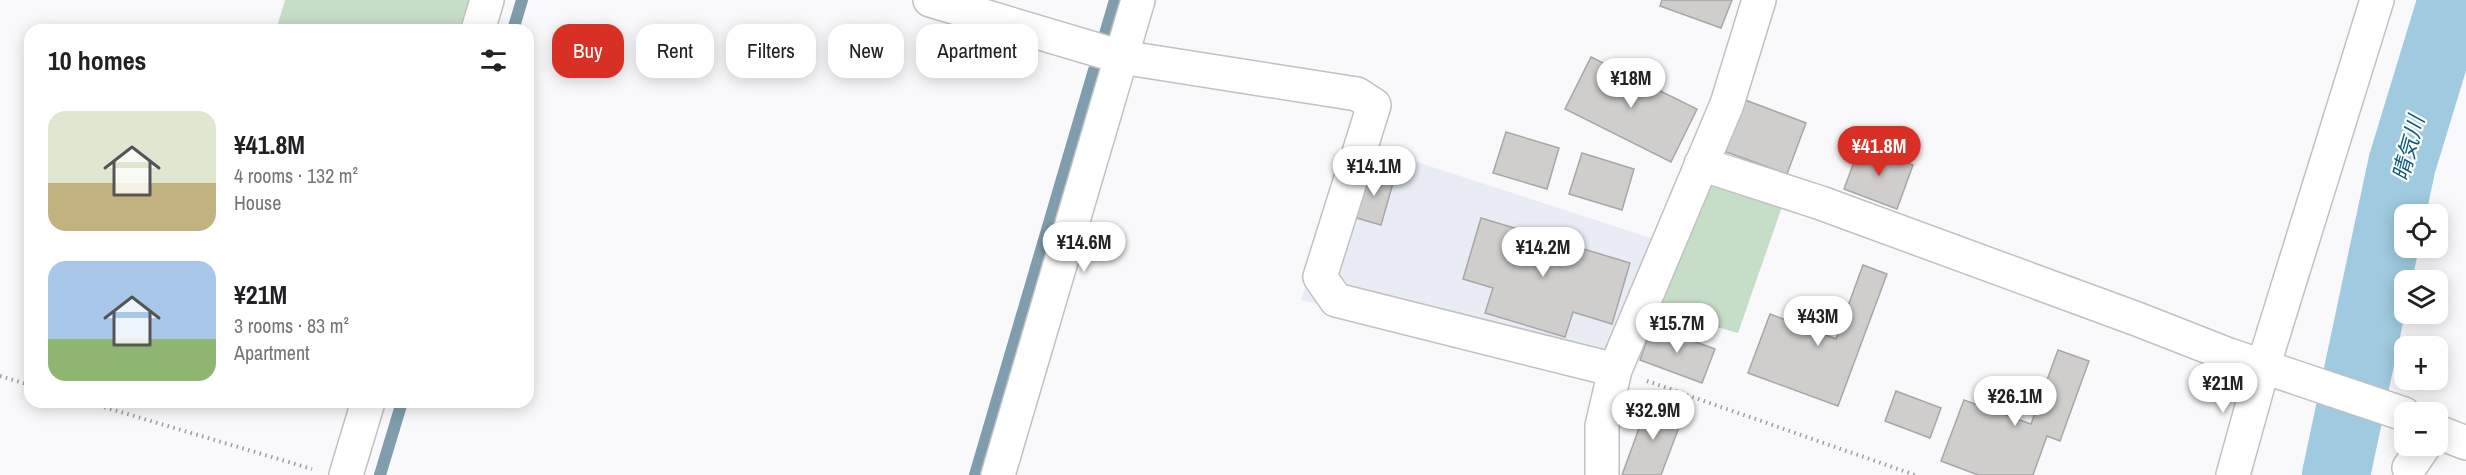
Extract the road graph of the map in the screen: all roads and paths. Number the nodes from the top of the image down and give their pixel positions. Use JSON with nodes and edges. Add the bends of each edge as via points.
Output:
{"nodes":[{"id":1,"x":487,"y":0,"type":"edge"},
{"id":2,"x":930,"y":0,"type":"edge"},
{"id":3,"x":1138,"y":0,"type":"edge"},
{"id":4,"x":1759,"y":0,"type":"edge"},
{"id":5,"x":2377,"y":0,"type":"edge"},
{"id":6,"x":480,"y":24,"type":"edge"},
{"id":7,"x":1121,"y":57,"type":"junction"},
{"id":8,"x":1701,"y":164,"type":"junction"},
{"id":9,"x":2263,"y":367,"type":"junction"},
{"id":10,"x":1616,"y":370,"type":"junction"},
{"id":11,"x":0,"y":376,"type":"edge"},
{"id":12,"x":24,"y":383,"type":"edge"},
{"id":13,"x":108,"y":408,"type":"edge"},
{"id":14,"x":365,"y":408,"type":"edge"},
{"id":15,"x":2394,"y":411,"type":"edge"},
{"id":16,"x":2448,"y":436,"type":"edge"},
{"id":17,"x":2466,"y":443,"type":"edge"},
{"id":18,"x":334,"y":473,"type":"edge"},
{"id":19,"x":998,"y":475,"type":"edge"},
{"id":20,"x":1602,"y":475,"type":"edge"},
{"id":21,"x":1915,"y":475,"type":"edge"},
{"id":22,"x":2233,"y":475,"type":"edge"}],
"edges":[{"from":1,"to":6,"type":"street"},
{"from":2,"to":7,"type":"street"},
{"from":3,"to":7,"type":"street"},
{"from":4,"to":8,"type":"street","via":[[1727,104]]},
{"from":5,"to":9,"type":"street"},
{"from":7,"to":10,"type":"street","via":[[1357,94],[1374,105],[1320,278],[1336,300]]},
{"from":7,"to":19,"type":"street"},
{"from":8,"to":9,"type":"street","via":[[1821,203]]},
{"from":8,"to":10,"type":"street"},
{"from":9,"to":15,"type":"street"},
{"from":9,"to":22,"type":"street"},
{"from":10,"to":20,"type":"street","via":[[1602,426]]},
{"from":10,"to":21,"type":"path"},
{"from":11,"to":12,"type":"path"},
{"from":13,"to":18,"type":"path"},
{"from":14,"to":18,"type":"street"},
{"from":16,"to":17,"type":"street"}]}
